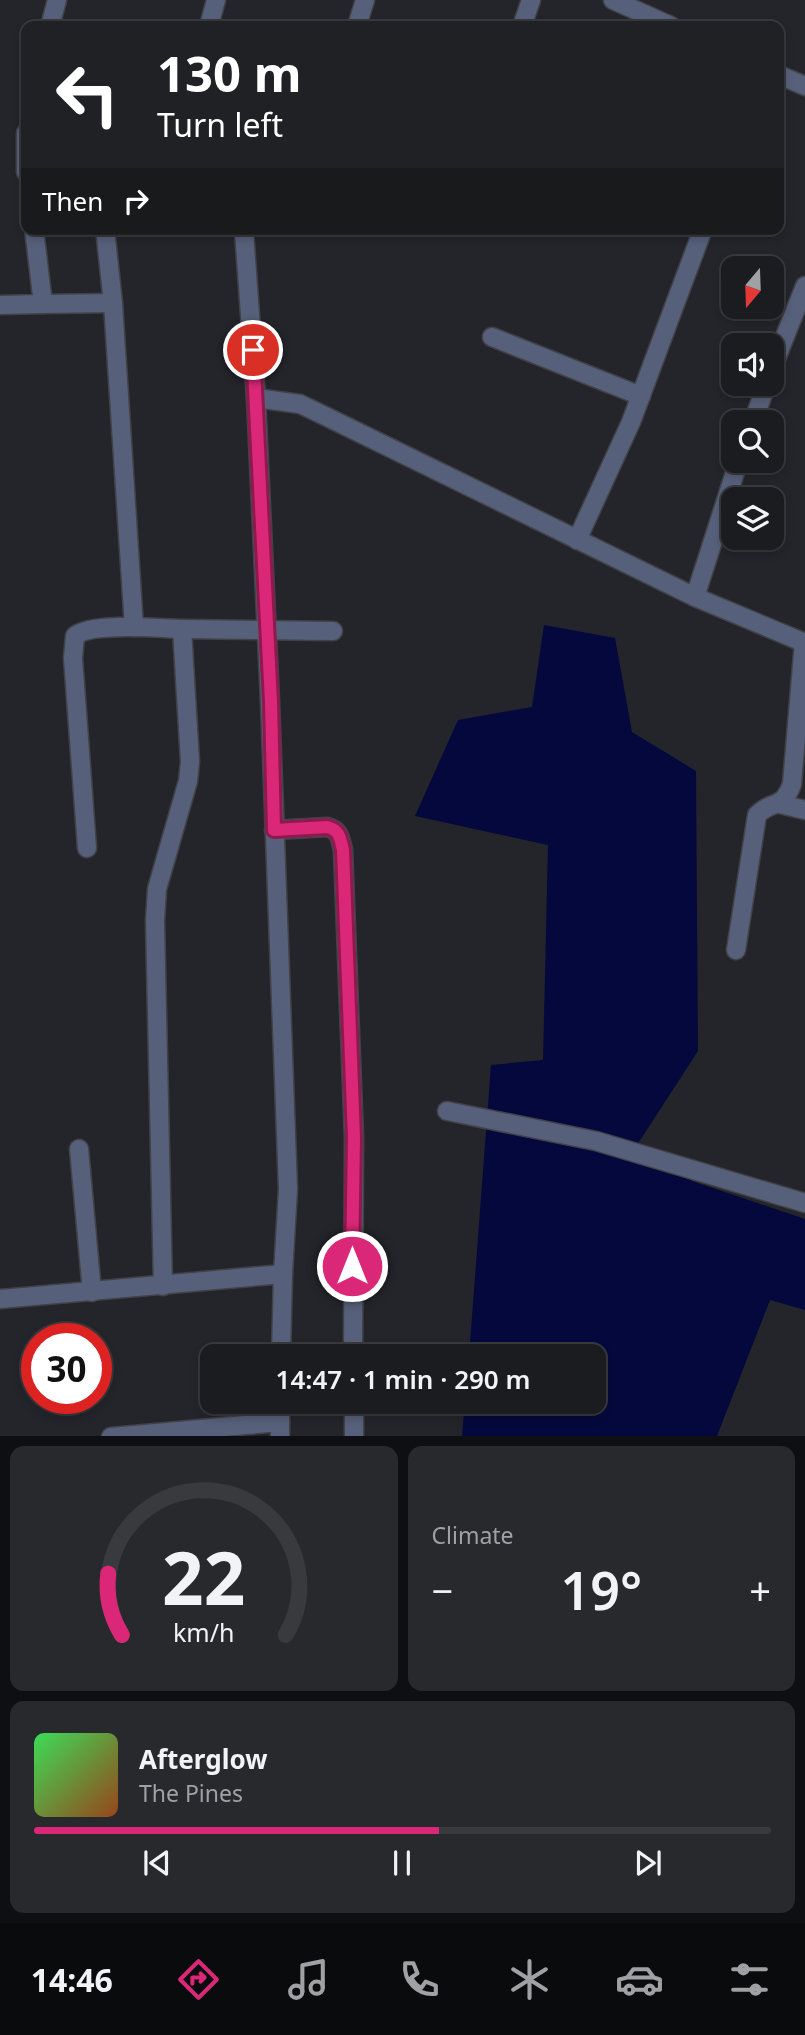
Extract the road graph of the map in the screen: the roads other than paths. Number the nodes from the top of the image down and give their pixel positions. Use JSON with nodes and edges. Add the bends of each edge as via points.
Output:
{"nodes":[{"id":1,"x":57,"y":0,"type":"edge"},
{"id":2,"x":216,"y":0,"type":"edge"},
{"id":3,"x":365,"y":0,"type":"edge"},
{"id":4,"x":531,"y":0,"type":"edge"},
{"id":5,"x":613,"y":0,"type":"edge"},
{"id":6,"x":51,"y":21,"type":"edge"},
{"id":7,"x":210,"y":21,"type":"edge"},
{"id":8,"x":359,"y":21,"type":"edge"},
{"id":9,"x":524,"y":21,"type":"edge"},
{"id":10,"x":660,"y":21,"type":"edge"},
{"id":11,"x":784,"y":77,"type":"edge"},
{"id":12,"x":805,"y":86,"type":"edge"},
{"id":13,"x":35,"y":235,"type":"edge"},
{"id":14,"x":106,"y":235,"type":"edge"},
{"id":15,"x":244,"y":235,"type":"edge"},
{"id":16,"x":701,"y":235,"type":"edge"},
{"id":17,"x":805,"y":286,"type":"edge"},
{"id":18,"x":113,"y":303,"type":"junction"},
{"id":19,"x":43,"y":304,"type":"junction"},
{"id":20,"x":0,"y":305,"type":"edge"},
{"id":21,"x":492,"y":337,"type":"dead end"},
{"id":22,"x":784,"y":339,"type":"edge"},
{"id":23,"x":641,"y":396,"type":"junction"},
{"id":24,"x":257,"y":398,"type":"junction"},
{"id":25,"x":735,"y":473,"type":"edge"},
{"id":26,"x":577,"y":540,"type":"junction"},
{"id":27,"x":695,"y":597,"type":"junction"},
{"id":28,"x":134,"y":627,"type":"junction"},
{"id":29,"x":182,"y":629,"type":"junction"},
{"id":30,"x":265,"y":629,"type":"junction"},
{"id":31,"x":333,"y":631,"type":"dead end"},
{"id":32,"x":804,"y":643,"type":"edge"},
{"id":33,"x":780,"y":804,"type":"junction"},
{"id":34,"x":805,"y":810,"type":"edge"},
{"id":35,"x":274,"y":830,"type":"junction"},
{"id":36,"x":87,"y":848,"type":"dead end"},
{"id":37,"x":736,"y":950,"type":"dead end"},
{"id":38,"x":447,"y":1111,"type":"dead end"},
{"id":39,"x":79,"y":1150,"type":"dead end"},
{"id":40,"x":805,"y":1203,"type":"edge"},
{"id":41,"x":283,"y":1274,"type":"junction"},
{"id":42,"x":163,"y":1286,"type":"junction"},
{"id":43,"x":92,"y":1292,"type":"junction"},
{"id":44,"x":0,"y":1299,"type":"edge"},
{"id":45,"x":281,"y":1344,"type":"edge"},
{"id":46,"x":353,"y":1344,"type":"edge"},
{"id":47,"x":354,"y":1414,"type":"edge"},
{"id":48,"x":280,"y":1429,"type":"edge"},
{"id":49,"x":132,"y":1436,"type":"edge"},
{"id":50,"x":354,"y":1436,"type":"edge"}],
"edges":[{"from":1,"to":6,"type":"street"},
{"from":2,"to":7,"type":"street"},
{"from":3,"to":8,"type":"street"},
{"from":4,"to":9,"type":"street"},
{"from":5,"to":10,"type":"street"},
{"from":11,"to":12,"type":"street"},
{"from":13,"to":19,"type":"street"},
{"from":14,"to":18,"type":"street"},
{"from":15,"to":24,"type":"street"},
{"from":16,"to":23,"type":"street"},
{"from":17,"to":22,"type":"street"},
{"from":18,"to":19,"type":"street"},
{"from":18,"to":28,"type":"street"},
{"from":19,"to":20,"type":"street"},
{"from":21,"to":23,"type":"street"},
{"from":23,"to":26,"type":"street"},
{"from":24,"to":26,"type":"street","via":[[300,404]]},
{"from":24,"to":30,"type":"street"},
{"from":25,"to":27,"type":"street"},
{"from":26,"to":27,"type":"street"},
{"from":27,"to":32,"type":"street"},
{"from":28,"to":29,"type":"street"},
{"from":28,"to":36,"type":"street","via":[[88,629],[75,636],[73,645]]},
{"from":29,"to":30,"type":"street"},
{"from":29,"to":42,"type":"street","via":[[190,762],[157,889],[155,921]]},
{"from":30,"to":31,"type":"street"},
{"from":30,"to":35,"type":"street"},
{"from":32,"to":33,"type":"street","via":[[792,784]]},
{"from":33,"to":34,"type":"street"},
{"from":33,"to":37,"type":"street","via":[[757,815]]},
{"from":35,"to":41,"type":"street","via":[[288,1189]]},
{"from":35,"to":46,"type":"street","via":[[335,829],[343,850],[354,1138]]},
{"from":38,"to":40,"type":"street","via":[[596,1141]]},
{"from":39,"to":43,"type":"street"},
{"from":41,"to":42,"type":"street"},
{"from":41,"to":45,"type":"street"},
{"from":42,"to":43,"type":"street"},
{"from":43,"to":44,"type":"street"},
{"from":47,"to":50,"type":"street"},
{"from":48,"to":49,"type":"street"}]}
